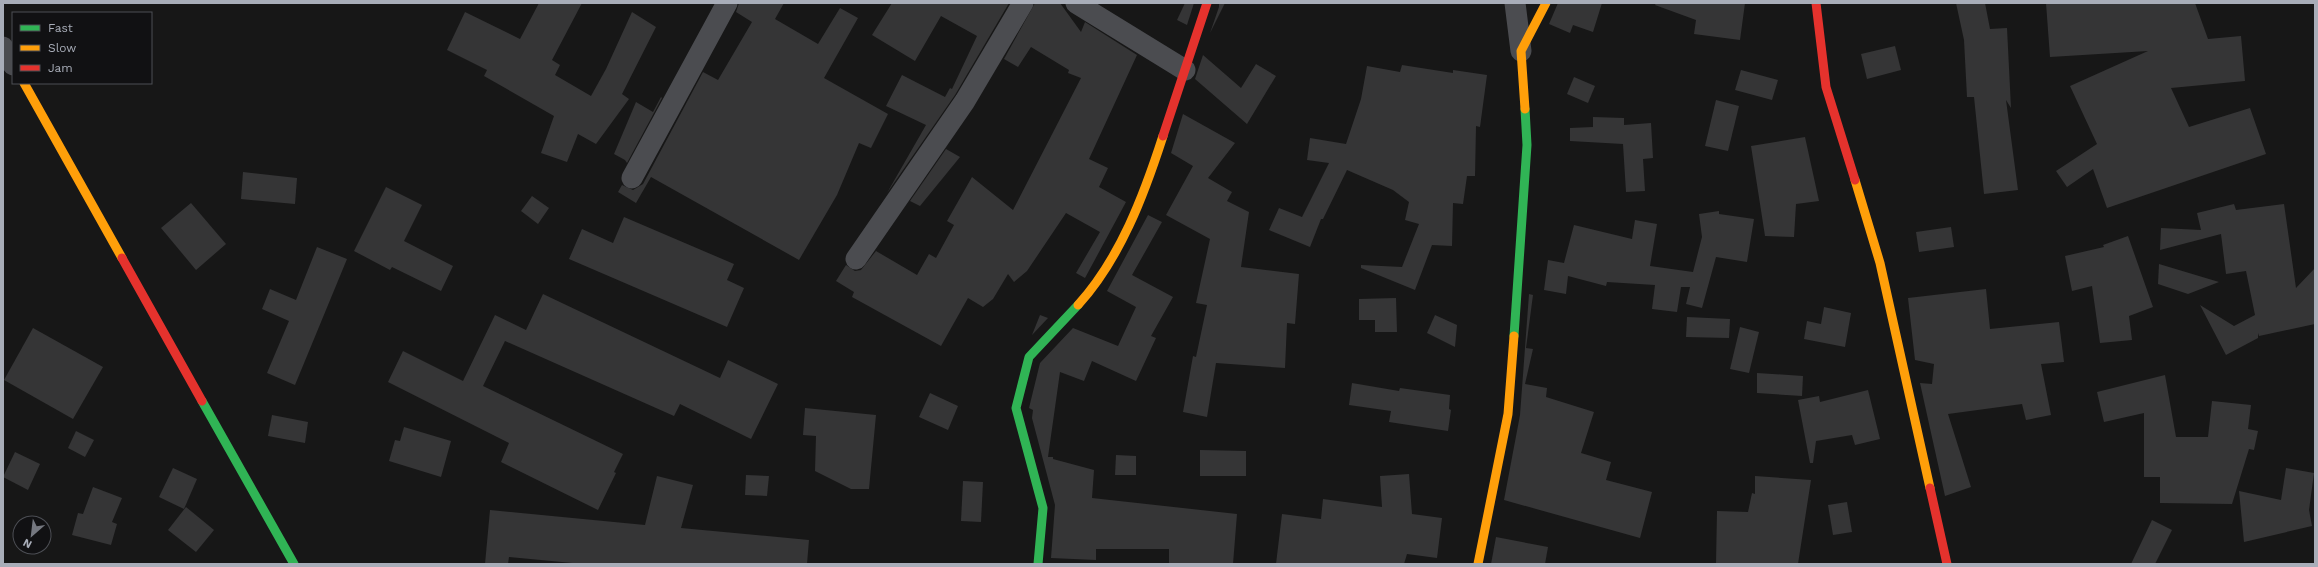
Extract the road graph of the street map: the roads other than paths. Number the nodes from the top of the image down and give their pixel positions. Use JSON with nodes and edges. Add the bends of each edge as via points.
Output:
{"nodes":[{"id":1,"x":727,"y":3,"type":"edge"},
{"id":2,"x":1023,"y":3,"type":"edge"},
{"id":3,"x":1076,"y":3,"type":"edge"},
{"id":4,"x":1207,"y":3,"type":"edge"},
{"id":5,"x":1515,"y":3,"type":"edge"},
{"id":6,"x":1546,"y":3,"type":"edge"},
{"id":7,"x":1816,"y":3,"type":"edge"},
{"id":8,"x":3,"y":47,"type":"edge"},
{"id":9,"x":1521,"y":51,"type":"junction"},
{"id":10,"x":12,"y":62,"type":"edge"},
{"id":11,"x":1185,"y":70,"type":"junction"},
{"id":12,"x":25,"y":84,"type":"edge"},
{"id":13,"x":632,"y":178,"type":"dead end"},
{"id":14,"x":856,"y":259,"type":"dead end"},
{"id":15,"x":294,"y":564,"type":"edge"},
{"id":16,"x":1038,"y":564,"type":"edge"},
{"id":17,"x":1478,"y":564,"type":"edge"},
{"id":18,"x":1947,"y":564,"type":"edge"}],
"edges":[{"from":1,"to":13,"type":"street"},
{"from":2,"to":14,"type":"street","via":[[965,101]]},
{"from":3,"to":11,"type":"street"},
{"from":4,"to":11,"type":"street"},
{"from":5,"to":9,"type":"street"},
{"from":6,"to":9,"type":"street"},
{"from":7,"to":18,"type":"street","via":[[1826,87],[1880,263]]},
{"from":8,"to":10,"type":"street"},
{"from":9,"to":17,"type":"street","via":[[1528,145],[1508,414]]},
{"from":11,"to":16,"type":"street","via":[[1144,197],[1096,285],[1029,357],[1016,408],[1043,508]]},
{"from":12,"to":15,"type":"street"}]}
